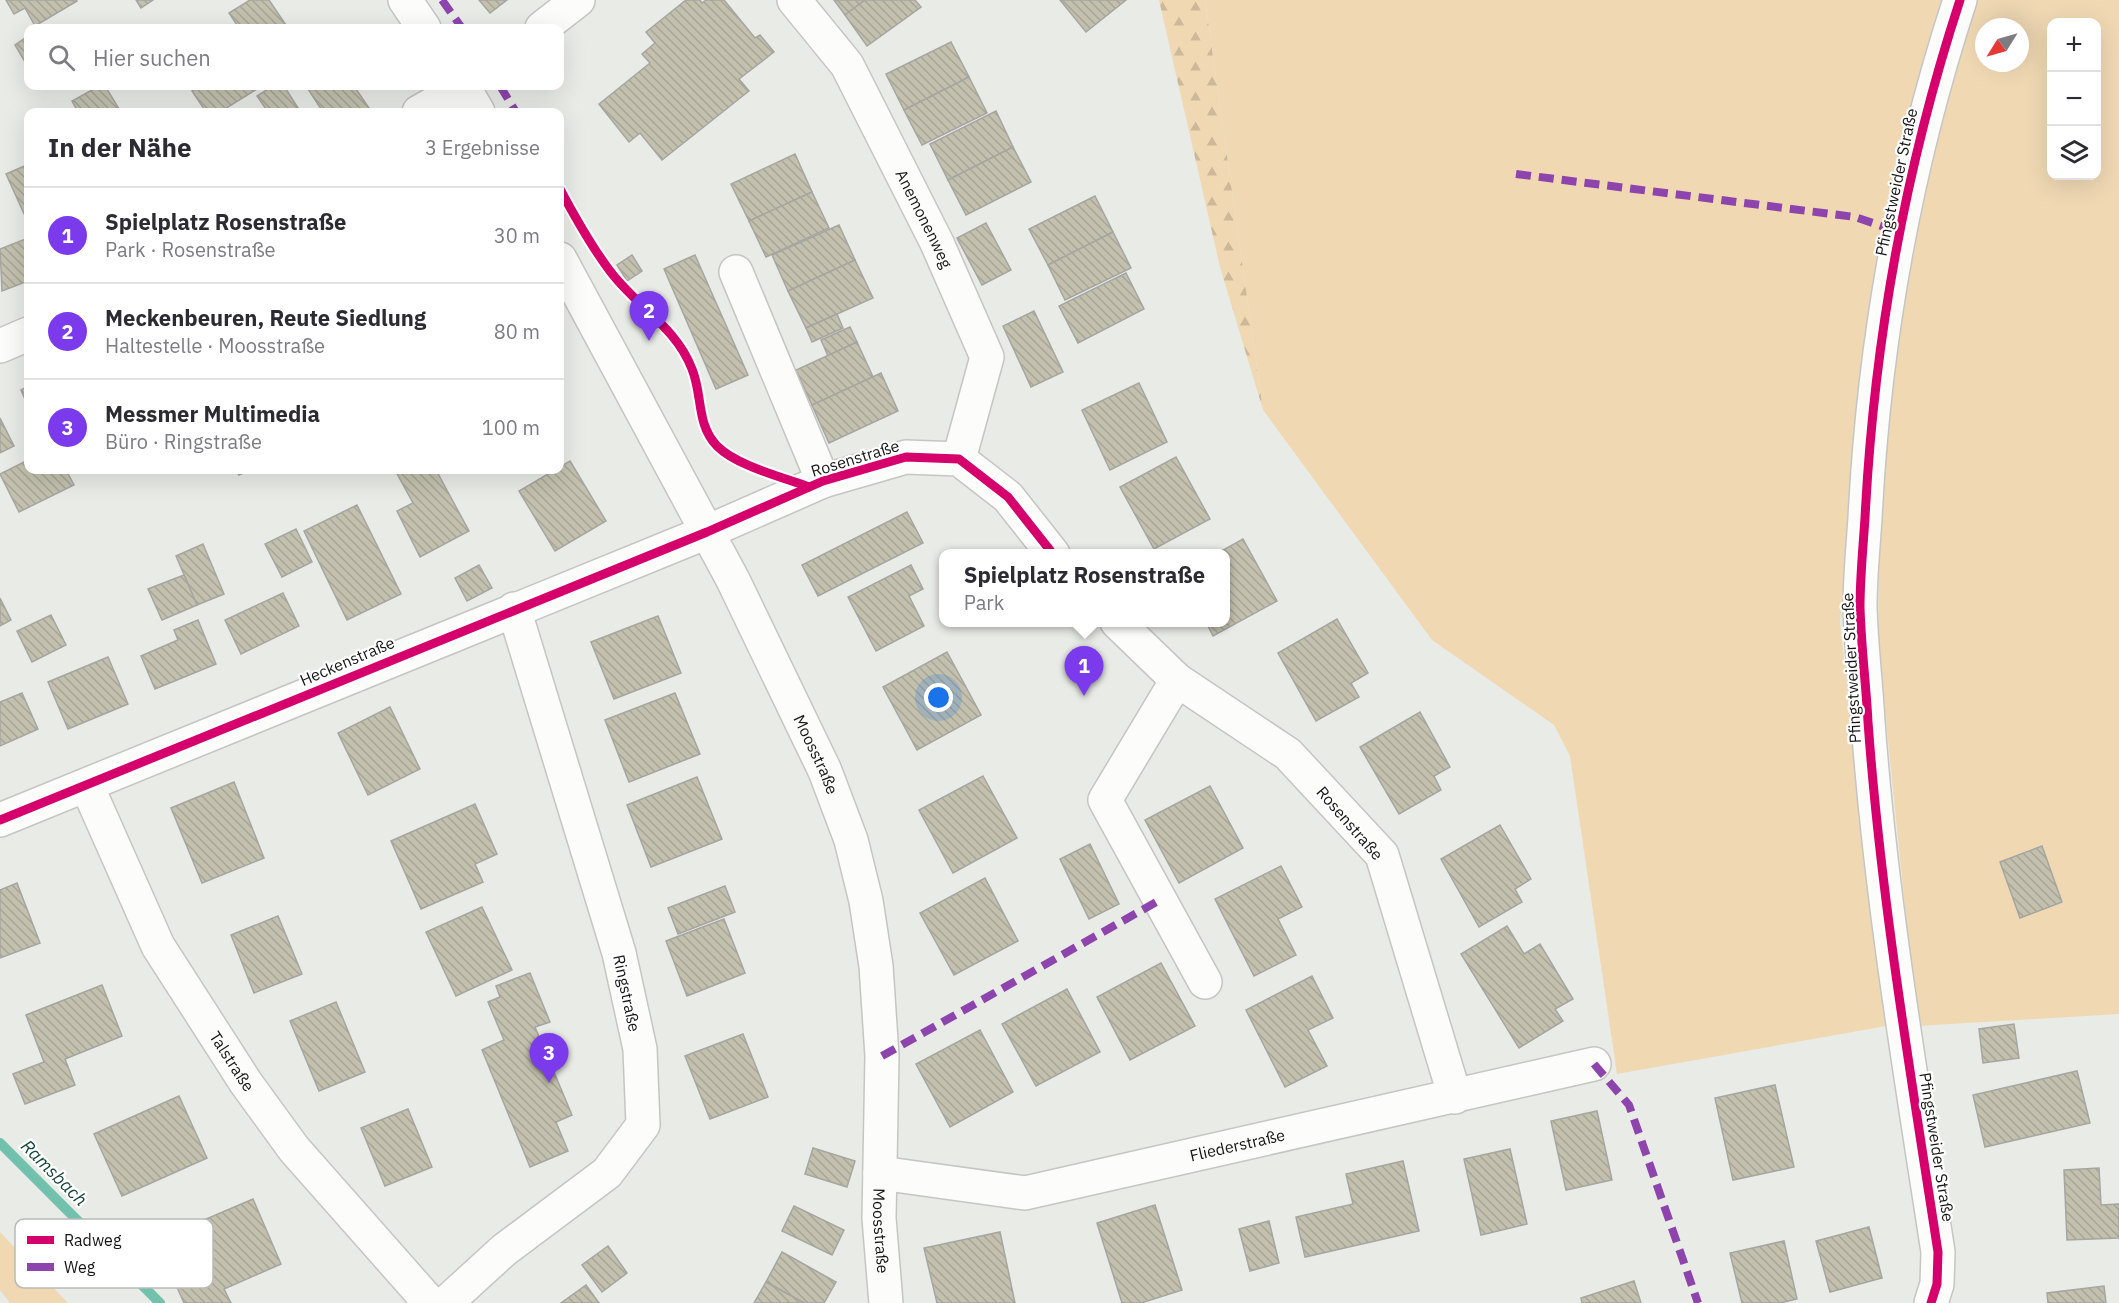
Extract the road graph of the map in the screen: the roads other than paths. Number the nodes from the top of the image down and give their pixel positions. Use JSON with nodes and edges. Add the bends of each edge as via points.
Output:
{"nodes":[{"id":1,"x":405,"y":0,"type":"edge"},
{"id":2,"x":578,"y":0,"type":"edge"},
{"id":3,"x":794,"y":0,"type":"edge"},
{"id":4,"x":1960,"y":0,"type":"edge"},
{"id":5,"x":421,"y":24,"type":"edge"},
{"id":6,"x":547,"y":24,"type":"edge"},
{"id":7,"x":457,"y":90,"type":"edge"},
{"id":8,"x":466,"y":90,"type":"edge"},
{"id":9,"x":426,"y":108,"type":"edge"},
{"id":10,"x":476,"y":108,"type":"edge"},
{"id":11,"x":564,"y":266,"type":"edge"},
{"id":12,"x":736,"y":272,"type":"dead end"},
{"id":13,"x":24,"y":336,"type":"edge"},
{"id":14,"x":0,"y":346,"type":"edge"},
{"id":15,"x":959,"y":459,"type":"junction"},
{"id":16,"x":824,"y":481,"type":"junction"},
{"id":17,"x":707,"y":532,"type":"junction"},
{"id":18,"x":1049,"y":549,"type":"edge"},
{"id":19,"x":514,"y":609,"type":"junction"},
{"id":20,"x":1122,"y":627,"type":"edge"},
{"id":21,"x":1177,"y":680,"type":"junction"},
{"id":22,"x":87,"y":786,"type":"junction"},
{"id":23,"x":0,"y":820,"type":"edge"},
{"id":24,"x":1204,"y":982,"type":"dead end"},
{"id":25,"x":1594,"y":1064,"type":"dead end"},
{"id":26,"x":1455,"y":1097,"type":"junction"},
{"id":27,"x":880,"y":1173,"type":"junction"},
{"id":28,"x":430,"y":1303,"type":"edge"},
{"id":29,"x":446,"y":1303,"type":"edge"},
{"id":30,"x":886,"y":1303,"type":"edge"},
{"id":31,"x":1931,"y":1303,"type":"edge"}],
"edges":[{"from":1,"to":5,"type":"street"},
{"from":2,"to":6,"type":"street"},
{"from":3,"to":15,"type":"street","name":"Anemonenweg","via":[[847,65],[937,243],[987,357]]},
{"from":4,"to":31,"type":"street","name":"Pfingstweider Straße","via":[[1911,171],[1885,309],[1869,440],[1860,608],[1872,776],[1894,968],[1938,1252],[1937,1284]]},
{"from":7,"to":9,"type":"street"},
{"from":8,"to":10,"type":"street"},
{"from":11,"to":17,"type":"street","name":"Moosstraße"},
{"from":12,"to":16,"type":"street","name":"Rosenstraße"},
{"from":13,"to":14,"type":"street"},
{"from":15,"to":16,"type":"street","name":"Rosenstraße","via":[[906,457]]},
{"from":15,"to":18,"type":"street","via":[[1008,497]]},
{"from":16,"to":17,"type":"street","name":"Rosenstraße"},
{"from":17,"to":19,"type":"street","name":"Heckenstraße"},
{"from":17,"to":27,"type":"street","name":"Moosstraße","via":[[783,680],[825,771],[851,840],[876,966],[882,1056]]},
{"from":19,"to":22,"type":"street","name":"Heckenstraße"},
{"from":19,"to":29,"type":"street","name":"Ringstraße","via":[[619,953],[640,1049],[643,1125],[607,1173],[504,1250]]},
{"from":20,"to":21,"type":"street","name":"Rosenstraße"},
{"from":21,"to":24,"type":"street","via":[[1105,800]]},
{"from":21,"to":26,"type":"street","name":"Rosenstraße","via":[[1287,754],[1382,855]]},
{"from":22,"to":23,"type":"street","name":"Heckenstraße"},
{"from":22,"to":28,"type":"street","name":"Talstraße","via":[[158,946],[246,1083],[294,1149]]},
{"from":25,"to":26,"type":"street","name":"Fliederstraße"},
{"from":26,"to":27,"type":"street","name":"Fliederstraße","via":[[1025,1193]]},
{"from":27,"to":30,"type":"street","name":"Moosstraße","via":[[879,1218]]}]}
